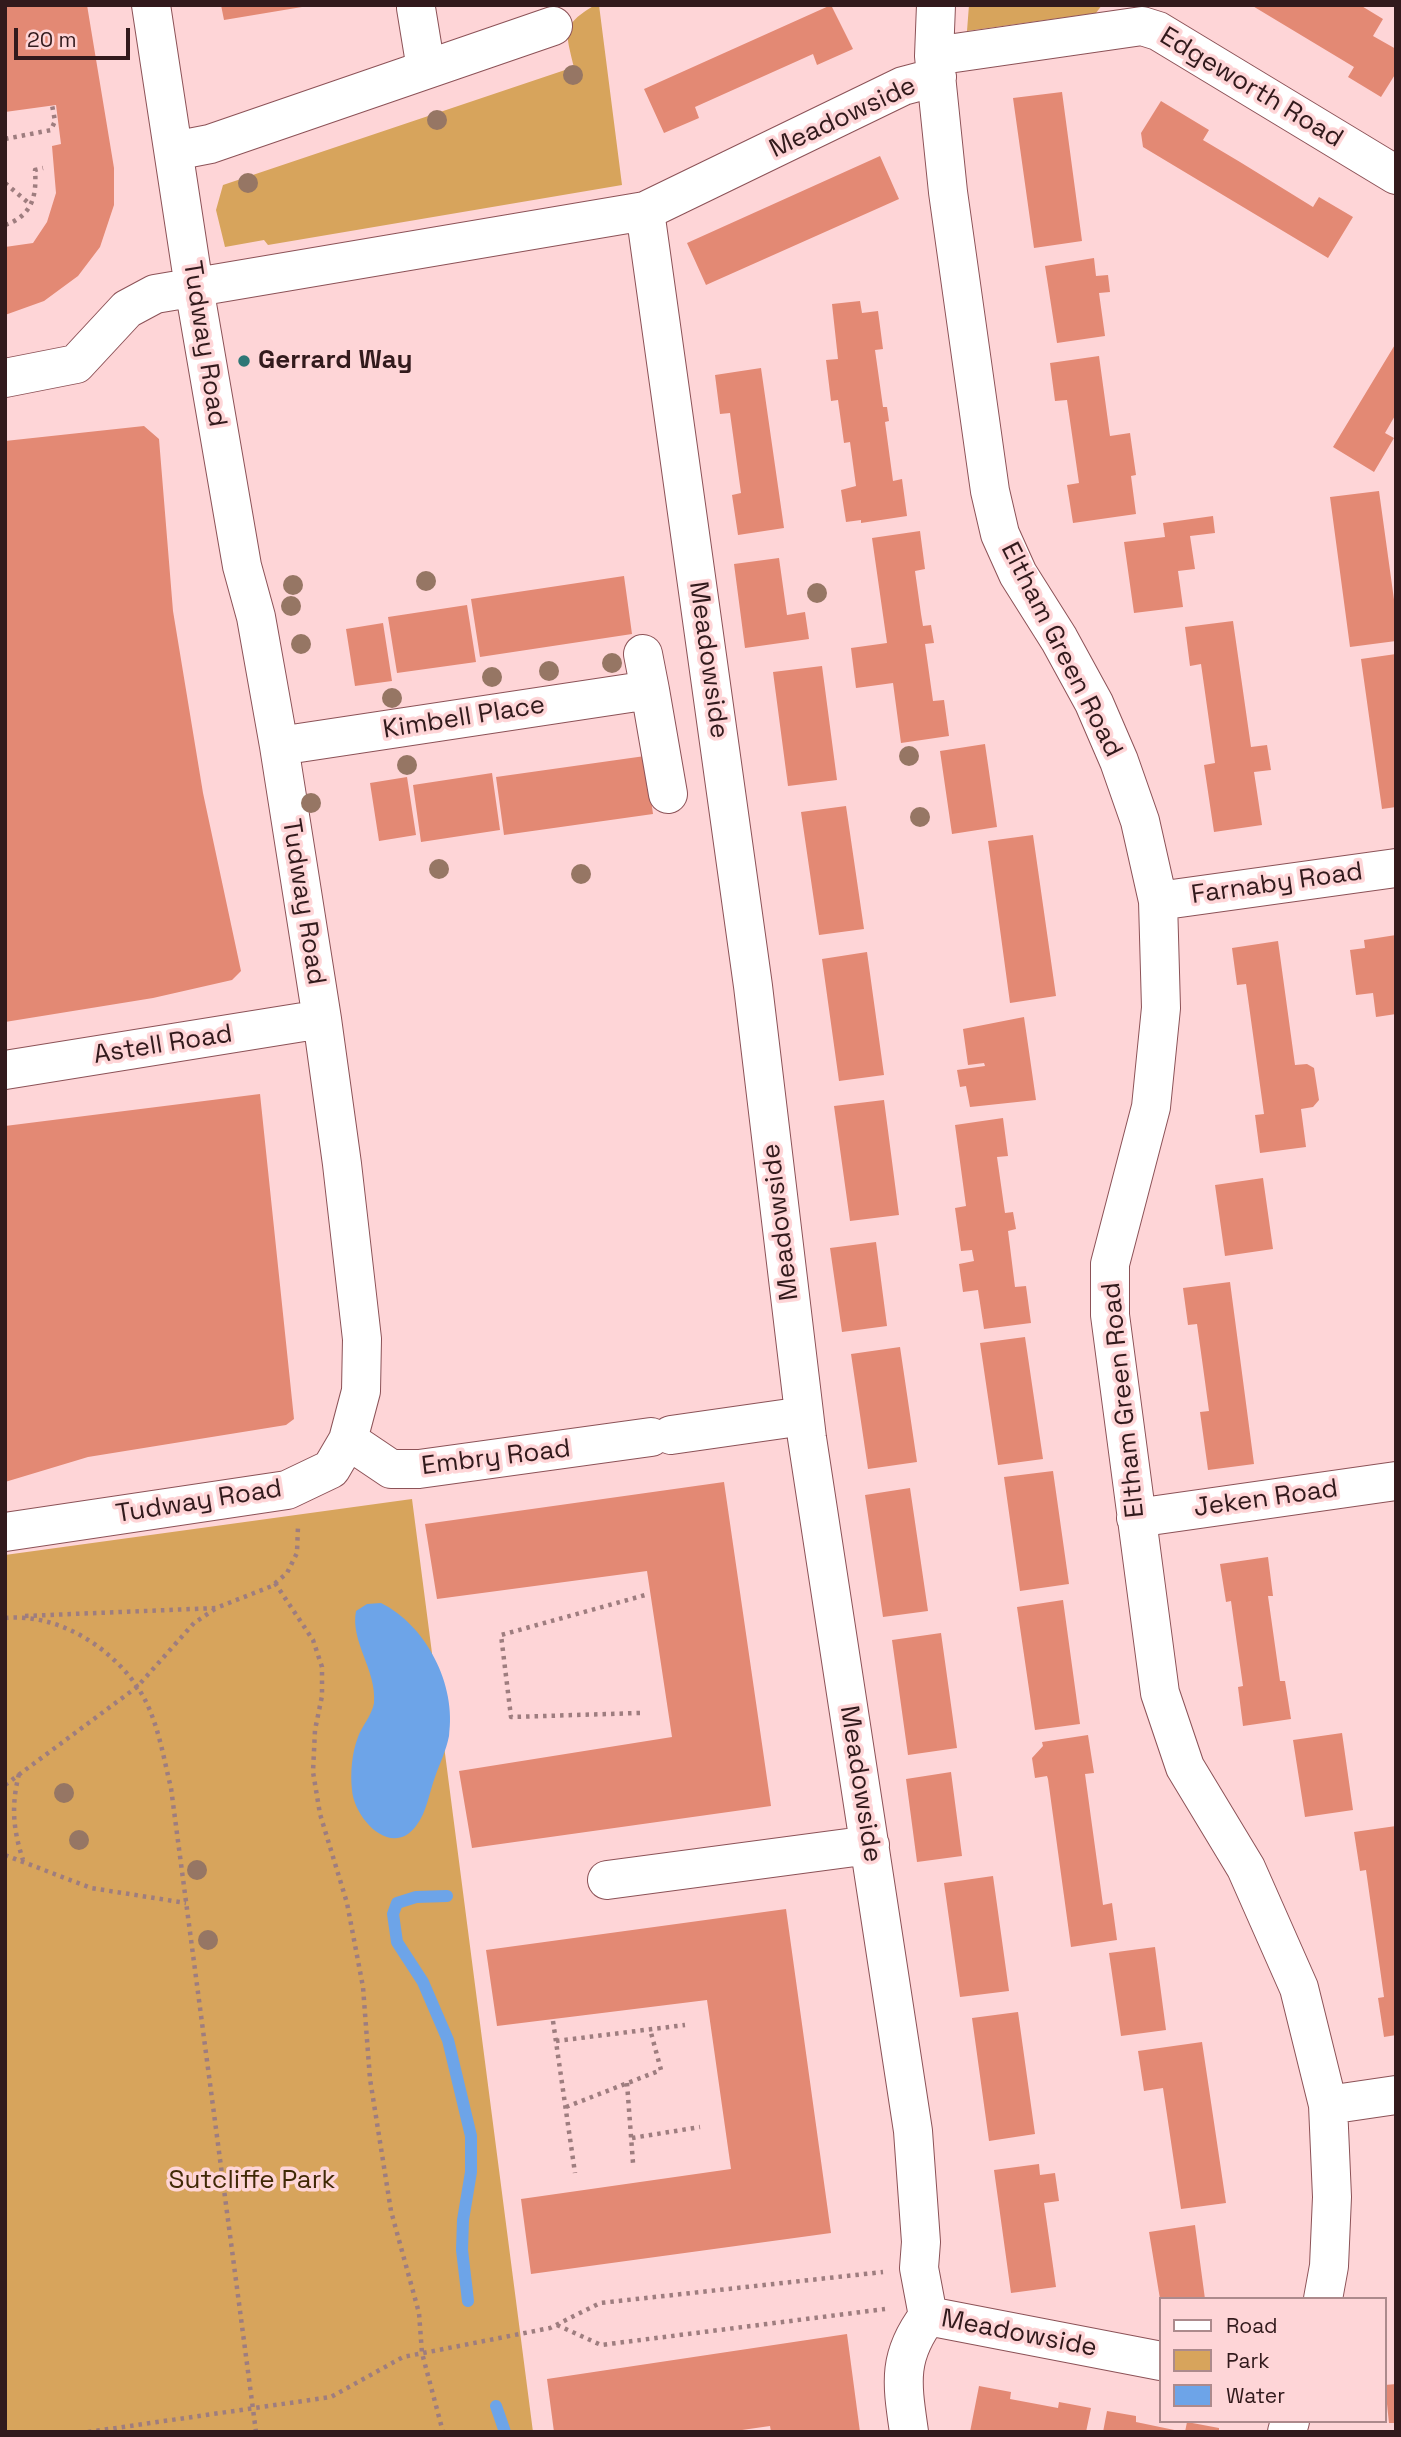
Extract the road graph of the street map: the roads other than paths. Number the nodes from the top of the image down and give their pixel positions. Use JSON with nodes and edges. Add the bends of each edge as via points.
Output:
{"nodes":[{"id":1,"x":151,"y":5,"type":"edge"},
{"id":2,"x":936,"y":5,"type":"edge"},
{"id":3,"x":416,"y":8,"type":"dead end"},
{"id":4,"x":553,"y":26,"type":"dead end"},
{"id":5,"x":935,"y":66,"type":"junction"},
{"id":6,"x":426,"y":69,"type":"junction"},
{"id":7,"x":174,"y":151,"type":"junction"},
{"id":8,"x":1396,"y":175,"type":"edge"},
{"id":9,"x":645,"y":211,"type":"junction"},
{"id":10,"x":194,"y":287,"type":"junction"},
{"id":11,"x":5,"y":378,"type":"edge"},
{"id":12,"x":279,"y":746,"type":"junction"},
{"id":13,"x":668,"y":794,"type":"dead end"},
{"id":14,"x":1396,"y":868,"type":"edge"},
{"id":15,"x":1158,"y":901,"type":"junction"},
{"id":16,"x":322,"y":1019,"type":"junction"},
{"id":17,"x":5,"y":1070,"type":"edge"},
{"id":18,"x":804,"y":1416,"type":"junction"},
{"id":19,"x":348,"y":1440,"type":"junction"},
{"id":20,"x":1396,"y":1481,"type":"edge"},
{"id":21,"x":1136,"y":1518,"type":"junction"},
{"id":22,"x":5,"y":1532,"type":"edge"},
{"id":23,"x":870,"y":1845,"type":"junction"},
{"id":24,"x":607,"y":1880,"type":"dead end"},
{"id":25,"x":1396,"y":2095,"type":"edge"},
{"id":26,"x":1328,"y":2105,"type":"junction"},
{"id":27,"x":924,"y":2296,"type":"junction"},
{"id":28,"x":1324,"y":2297,"type":"edge"},
{"id":29,"x":1160,"y":2361,"type":"edge"},
{"id":30,"x":909,"y":2432,"type":"edge"}],
"edges":[{"from":1,"to":7,"type":"street","name":"Tudway Road"},
{"from":2,"to":5,"type":"street","name":"Eltham Green Road"},
{"from":3,"to":6,"type":"street"},
{"from":4,"to":6,"type":"street"},
{"from":5,"to":8,"type":"street","name":"Edgeworth Road","via":[[1142,26],[1158,31]]},
{"from":5,"to":9,"type":"street","name":"Meadowside","via":[[903,86]]},
{"from":5,"to":15,"type":"street","name":"Eltham Green Road","via":[[956,247],[1000,534],[1018,574],[1094,703],[1140,821]]},
{"from":6,"to":7,"type":"street","via":[[210,144]]},
{"from":7,"to":10,"type":"street","name":"Tudway Road"},
{"from":9,"to":10,"type":"street"},
{"from":9,"to":18,"type":"street","name":"Meadowside","via":[[753,986]]},
{"from":10,"to":11,"type":"street","via":[[155,294],[127,309],[76,364]]},
{"from":10,"to":12,"type":"street","name":"Tudway Road"},
{"from":12,"to":13,"type":"street","name":"Kimbell Place","via":[[647,672]]},
{"from":12,"to":16,"type":"street","name":"Tudway Road"},
{"from":14,"to":15,"type":"street","name":"Farnaby Road"},
{"from":15,"to":21,"type":"street","name":"Eltham Green Road","via":[[1161,1009],[1151,1107],[1110,1264],[1110,1315]]},
{"from":16,"to":17,"type":"street","name":"Astell Road"},
{"from":16,"to":19,"type":"street","name":"Tudway Road","via":[[362,1339],[361,1391]]},
{"from":18,"to":19,"type":"street","name":"Embry Road","via":[[419,1469],[391,1469]]},
{"from":18,"to":23,"type":"street","name":"Meadowside"},
{"from":19,"to":22,"type":"street","name":"Tudway Road","via":[[331,1469],[287,1490]]},
{"from":20,"to":21,"type":"street","name":"Jeken Road"},
{"from":21,"to":26,"type":"street","name":"Eltham Green Road","via":[[1160,1693],[1185,1767],[1246,1868],[1299,1988]]},
{"from":23,"to":24,"type":"street"},
{"from":23,"to":27,"type":"street","name":"Meadowside","via":[[913,2131]]},
{"from":25,"to":26,"type":"street"},
{"from":26,"to":28,"type":"street","name":"Eltham Green Road","via":[[1332,2197]]},
{"from":27,"to":29,"type":"street","name":"Meadowside"},
{"from":27,"to":30,"type":"street","via":[[902,2380]]}]}
